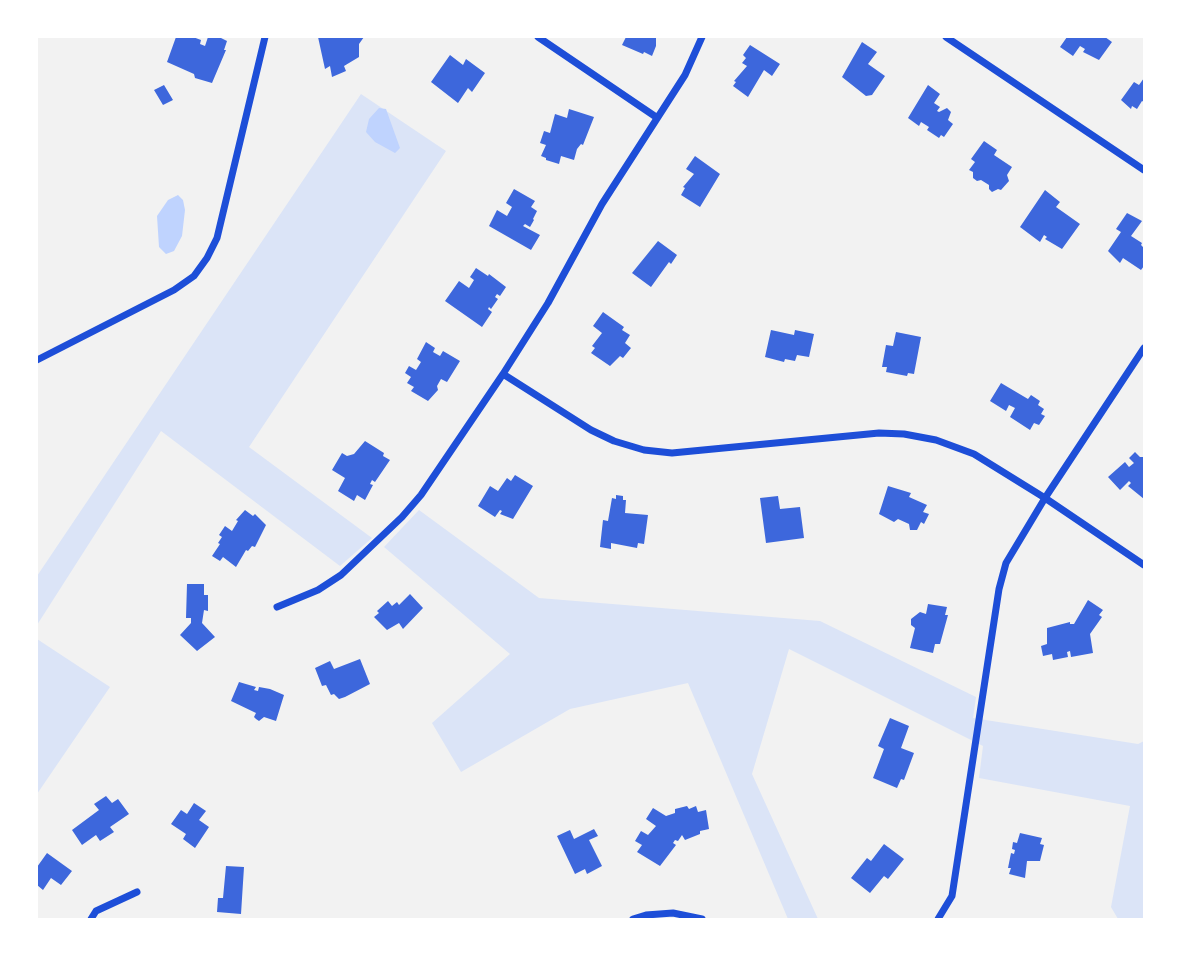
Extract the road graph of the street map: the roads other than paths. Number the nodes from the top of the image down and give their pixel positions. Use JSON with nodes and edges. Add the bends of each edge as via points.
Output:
{"nodes":[{"id":1,"x":265,"y":37,"type":"edge"},
{"id":2,"x":538,"y":37,"type":"edge"},
{"id":3,"x":702,"y":37,"type":"edge"},
{"id":4,"x":946,"y":37,"type":"edge"},
{"id":5,"x":656,"y":117,"type":"junction"},
{"id":6,"x":1144,"y":170,"type":"edge"},
{"id":7,"x":1144,"y":348,"type":"edge"},
{"id":8,"x":37,"y":360,"type":"edge"},
{"id":9,"x":503,"y":374,"type":"junction"},
{"id":10,"x":1045,"y":498,"type":"junction"},
{"id":11,"x":1144,"y":565,"type":"edge"},
{"id":12,"x":277,"y":607,"type":"dead end"},
{"id":13,"x":137,"y":892,"type":"dead end"},
{"id":14,"x":91,"y":919,"type":"edge"},
{"id":15,"x":634,"y":919,"type":"edge"},
{"id":16,"x":702,"y":919,"type":"edge"},
{"id":17,"x":937,"y":919,"type":"edge"}],
"edges":[{"from":1,"to":8,"type":"street","via":[[217,238],[207,258],[194,276],[174,290]]},
{"from":2,"to":5,"type":"street"},
{"from":3,"to":5,"type":"street","via":[[685,75]]},
{"from":4,"to":6,"type":"street"},
{"from":5,"to":9,"type":"street"},
{"from":7,"to":10,"type":"street"},
{"from":9,"to":10,"type":"street","via":[[591,430],[644,450],[672,453],[904,434],[936,439],[974,454]]},
{"from":9,"to":12,"type":"street","via":[[402,517],[341,575]]},
{"from":10,"to":11,"type":"street"},
{"from":10,"to":17,"type":"street","via":[[1006,563],[999,589],[951,896]]},
{"from":13,"to":14,"type":"street","via":[[96,911]]},
{"from":15,"to":16,"type":"street","via":[[673,913]]}]}
